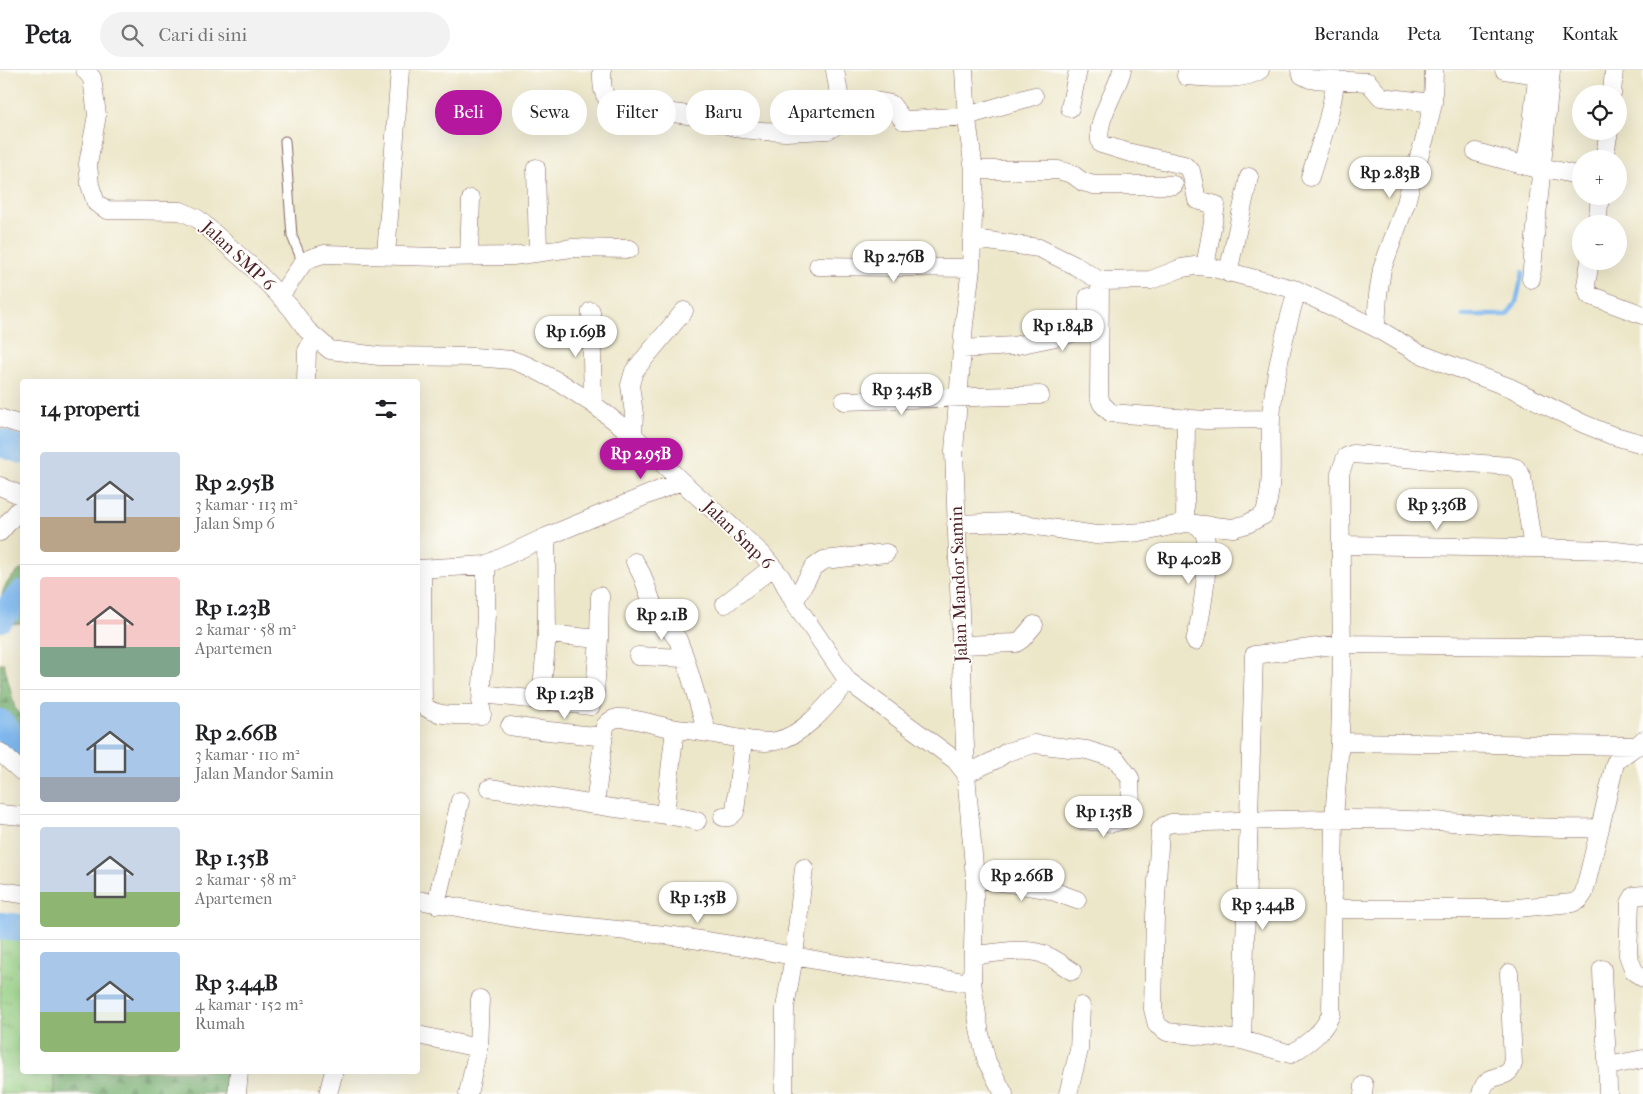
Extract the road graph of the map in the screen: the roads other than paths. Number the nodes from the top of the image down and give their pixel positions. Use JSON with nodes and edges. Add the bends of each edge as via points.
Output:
{"nodes":[{"id":1,"x":86,"y":70,"type":"edge"},
{"id":2,"x":400,"y":70,"type":"edge"},
{"id":3,"x":602,"y":70,"type":"edge"},
{"id":4,"x":835,"y":70,"type":"edge"},
{"id":5,"x":964,"y":70,"type":"edge"},
{"id":6,"x":1078,"y":70,"type":"edge"},
{"id":7,"x":1122,"y":70,"type":"edge"},
{"id":8,"x":1260,"y":70,"type":"edge"},
{"id":9,"x":1300,"y":70,"type":"edge"},
{"id":10,"x":1434,"y":70,"type":"edge"},
{"id":11,"x":1504,"y":70,"type":"edge"},
{"id":12,"x":1614,"y":70,"type":"edge"},
{"id":13,"x":1542,"y":72,"type":"edge"},
{"id":14,"x":1187,"y":73,"type":"edge"},
{"id":15,"x":1335,"y":81,"type":"junction"},
{"id":16,"x":1613,"y":85,"type":"edge"},
{"id":17,"x":838,"y":90,"type":"edge"},
{"id":18,"x":1034,"y":96,"type":"dead end"},
{"id":19,"x":1433,"y":103,"type":"junction"},
{"id":20,"x":893,"y":107,"type":"edge"},
{"id":21,"x":1070,"y":108,"type":"dead end"},
{"id":22,"x":967,"y":116,"type":"junction"},
{"id":23,"x":770,"y":131,"type":"edge"},
{"id":24,"x":285,"y":141,"type":"dead end"},
{"id":25,"x":1476,"y":152,"type":"dead end"},
{"id":26,"x":536,"y":168,"type":"dead end"},
{"id":27,"x":1533,"y":168,"type":"junction"},
{"id":28,"x":974,"y":170,"type":"junction"},
{"id":29,"x":1572,"y":174,"type":"edge"},
{"id":30,"x":1249,"y":177,"type":"dead end"},
{"id":31,"x":1310,"y":177,"type":"dead end"},
{"id":32,"x":1174,"y":185,"type":"dead end"},
{"id":33,"x":471,"y":199,"type":"dead end"},
{"id":34,"x":973,"y":239,"type":"junction"},
{"id":35,"x":630,"y":250,"type":"dead end"},
{"id":36,"x":538,"y":252,"type":"junction"},
{"id":37,"x":386,"y":254,"type":"junction"},
{"id":38,"x":469,"y":256,"type":"junction"},
{"id":39,"x":304,"y":263,"type":"junction"},
{"id":40,"x":818,"y":266,"type":"dead end"},
{"id":41,"x":1205,"y":267,"type":"junction"},
{"id":42,"x":971,"y":268,"type":"junction"},
{"id":43,"x":1588,"y":270,"type":"edge"},
{"id":44,"x":1228,"y":273,"type":"junction"},
{"id":45,"x":1094,"y":278,"type":"junction"},
{"id":46,"x":1531,"y":278,"type":"dead end"},
{"id":47,"x":1297,"y":290,"type":"junction"},
{"id":48,"x":280,"y":296,"type":"junction"},
{"id":49,"x":591,"y":311,"type":"dead end"},
{"id":50,"x":684,"y":311,"type":"dead end"},
{"id":51,"x":1643,"y":315,"type":"edge"},
{"id":52,"x":1376,"y":328,"type":"junction"},
{"id":53,"x":315,"y":337,"type":"junction"},
{"id":54,"x":962,"y":349,"type":"junction"},
{"id":55,"x":525,"y":354,"type":"dead end"},
{"id":56,"x":306,"y":379,"type":"edge"},
{"id":57,"x":1040,"y":395,"type":"dead end"},
{"id":58,"x":593,"y":396,"type":"junction"},
{"id":59,"x":958,"y":398,"type":"junction"},
{"id":60,"x":844,"y":401,"type":"dead end"},
{"id":61,"x":0,"y":418,"type":"edge"},
{"id":62,"x":1186,"y":418,"type":"junction"},
{"id":63,"x":1271,"y":419,"type":"junction"},
{"id":64,"x":20,"y":424,"type":"edge"},
{"id":65,"x":633,"y":435,"type":"junction"},
{"id":66,"x":1643,"y":444,"type":"edge"},
{"id":67,"x":681,"y":481,"type":"junction"},
{"id":68,"x":0,"y":486,"type":"edge"},
{"id":69,"x":20,"y":495,"type":"edge"},
{"id":70,"x":20,"y":508,"type":"edge"},
{"id":71,"x":956,"y":524,"type":"junction"},
{"id":72,"x":1191,"y":524,"type":"junction"},
{"id":73,"x":0,"y":532,"type":"edge"},
{"id":74,"x":546,"y":537,"type":"junction"},
{"id":75,"x":1341,"y":545,"type":"junction"},
{"id":76,"x":1533,"y":548,"type":"junction"},
{"id":77,"x":886,"y":553,"type":"dead end"},
{"id":78,"x":1643,"y":554,"type":"edge"},
{"id":79,"x":634,"y":562,"type":"dead end"},
{"id":80,"x":486,"y":565,"type":"junction"},
{"id":81,"x":773,"y":567,"type":"junction"},
{"id":82,"x":420,"y":569,"type":"edge"},
{"id":83,"x":600,"y":596,"type":"dead end"},
{"id":84,"x":794,"y":602,"type":"junction"},
{"id":85,"x":725,"y":604,"type":"dead end"},
{"id":86,"x":1034,"y":625,"type":"dead end"},
{"id":87,"x":547,"y":634,"type":"junction"},
{"id":88,"x":599,"y":639,"type":"junction"},
{"id":89,"x":1195,"y":641,"type":"dead end"},
{"id":90,"x":1342,"y":644,"type":"junction"},
{"id":91,"x":962,"y":645,"type":"junction"},
{"id":92,"x":1643,"y":647,"type":"edge"},
{"id":93,"x":638,"y":656,"type":"dead end"},
{"id":94,"x":685,"y":658,"type":"junction"},
{"id":95,"x":848,"y":681,"type":"junction"},
{"id":96,"x":481,"y":694,"type":"junction"},
{"id":97,"x":541,"y":700,"type":"junction"},
{"id":98,"x":510,"y":726,"type":"dead end"},
{"id":99,"x":675,"y":729,"type":"junction"},
{"id":100,"x":707,"y":732,"type":"junction"},
{"id":101,"x":603,"y":737,"type":"junction"},
{"id":102,"x":742,"y":740,"type":"junction"},
{"id":103,"x":1340,"y":742,"type":"junction"},
{"id":104,"x":1641,"y":743,"type":"edge"},
{"id":105,"x":0,"y":752,"type":"edge"},
{"id":106,"x":20,"y":770,"type":"edge"},
{"id":107,"x":966,"y":774,"type":"junction"},
{"id":108,"x":490,"y":788,"type":"dead end"},
{"id":109,"x":460,"y":802,"type":"dead end"},
{"id":110,"x":595,"y":805,"type":"junction"},
{"id":111,"x":0,"y":814,"type":"edge"},
{"id":112,"x":665,"y":814,"type":"junction"},
{"id":113,"x":20,"y":816,"type":"edge"},
{"id":114,"x":723,"y":817,"type":"dead end"},
{"id":115,"x":1334,"y":818,"type":"junction"},
{"id":116,"x":1082,"y":820,"type":"dead end"},
{"id":117,"x":697,"y":821,"type":"dead end"},
{"id":118,"x":1250,"y":821,"type":"junction"},
{"id":119,"x":1600,"y":828,"type":"junction"},
{"id":120,"x":804,"y":868,"type":"dead end"},
{"id":121,"x":975,"y":878,"type":"junction"},
{"id":122,"x":0,"y":891,"type":"edge"},
{"id":123,"x":20,"y":894,"type":"edge"},
{"id":124,"x":1643,"y":896,"type":"edge"},
{"id":125,"x":420,"y":900,"type":"edge"},
{"id":126,"x":1077,"y":900,"type":"dead end"},
{"id":127,"x":436,"y":904,"type":"junction"},
{"id":128,"x":1333,"y":909,"type":"junction"},
{"id":129,"x":973,"y":955,"type":"junction"},
{"id":130,"x":794,"y":956,"type":"junction"},
{"id":131,"x":1602,"y":969,"type":"dead end"},
{"id":132,"x":1072,"y":971,"type":"dead end"},
{"id":133,"x":1509,"y":973,"type":"dead end"},
{"id":134,"x":1643,"y":978,"type":"edge"},
{"id":135,"x":972,"y":983,"type":"junction"},
{"id":136,"x":480,"y":999,"type":"dead end"},
{"id":137,"x":1081,"y":1006,"type":"dead end"},
{"id":138,"x":420,"y":1035,"type":"edge"},
{"id":139,"x":1242,"y":1040,"type":"junction"},
{"id":140,"x":478,"y":1048,"type":"junction"},
{"id":141,"x":1643,"y":1059,"type":"edge"},
{"id":142,"x":1608,"y":1066,"type":"junction"},
{"id":143,"x":239,"y":1074,"type":"edge"},
{"id":144,"x":333,"y":1074,"type":"edge"},
{"id":145,"x":237,"y":1094,"type":"edge"},
{"id":146,"x":328,"y":1094,"type":"edge"},
{"id":147,"x":468,"y":1094,"type":"edge"},
{"id":148,"x":784,"y":1094,"type":"edge"},
{"id":149,"x":1004,"y":1094,"type":"edge"},
{"id":150,"x":1068,"y":1094,"type":"edge"},
{"id":151,"x":1481,"y":1094,"type":"edge"},
{"id":152,"x":1608,"y":1094,"type":"edge"}],
"edges":[{"from":1,"to":48,"type":"street","name":"Jalan SMP 6","via":[[92,78],[97,114],[88,164],[96,203],[107,210],[181,211],[198,219]]},
{"from":2,"to":37,"type":"street"},
{"from":3,"to":23,"type":"street","via":[[603,94],[614,105],[695,116],[742,129]]},
{"from":4,"to":17,"type":"street"},
{"from":5,"to":22,"type":"street","name":"Jalan Mandor Samin"},
{"from":6,"to":21,"type":"street"},
{"from":7,"to":41,"type":"street","via":[[1098,137],[1101,144],[1184,165],[1192,171],[1197,200],[1216,205]]},
{"from":8,"to":14,"type":"street","via":[[1240,77]]},
{"from":9,"to":15,"type":"street","via":[[1310,79]]},
{"from":10,"to":19,"type":"street"},
{"from":11,"to":13,"type":"street"},
{"from":12,"to":16,"type":"street"},
{"from":13,"to":27,"type":"street","via":[[1530,141]]},
{"from":15,"to":19,"type":"street","via":[[1368,82],[1380,97]]},
{"from":15,"to":31,"type":"street","via":[[1330,115]]},
{"from":18,"to":22,"type":"street"},
{"from":19,"to":52,"type":"street","via":[[1406,203],[1382,269]]},
{"from":20,"to":22,"type":"street","via":[[902,120]]},
{"from":22,"to":28,"type":"street","name":"Jalan Mandor Samin"},
{"from":24,"to":39,"type":"lane","via":[[292,236]]},
{"from":25,"to":27,"type":"street"},
{"from":26,"to":36,"type":"street"},
{"from":27,"to":29,"type":"street"},
{"from":27,"to":46,"type":"street"},
{"from":28,"to":32,"type":"street","via":[[1058,170],[1094,185]]},
{"from":28,"to":34,"type":"street","name":"Jalan Mandor Samin"},
{"from":30,"to":44,"type":"street"},
{"from":33,"to":38,"type":"street"},
{"from":34,"to":42,"type":"street","name":"Jalan Mandor Samin"},
{"from":34,"to":45,"type":"street","via":[[1039,248]]},
{"from":35,"to":36,"type":"street","via":[[572,248]]},
{"from":36,"to":38,"type":"street","via":[[513,256]]},
{"from":37,"to":38,"type":"street"},
{"from":37,"to":39,"type":"street","via":[[324,254]]},
{"from":39,"to":48,"type":"street"},
{"from":40,"to":42,"type":"street"},
{"from":41,"to":44,"type":"street"},
{"from":41,"to":45,"type":"street","via":[[1182,268],[1151,280]]},
{"from":42,"to":54,"type":"street","name":"Jalan Mandor Samin"},
{"from":43,"to":51,"type":"street","via":[[1586,285],[1589,295]]},
{"from":44,"to":47,"type":"street"},
{"from":45,"to":54,"type":"street","via":[[1086,324],[1070,334],[1013,346]]},
{"from":45,"to":62,"type":"street","via":[[1099,397],[1102,404],[1111,414]]},
{"from":47,"to":52,"type":"street"},
{"from":47,"to":63,"type":"street","via":[[1281,345]]},
{"from":48,"to":53,"type":"street","name":"Jalan Smp 6"},
{"from":49,"to":58,"type":"street"},
{"from":50,"to":65,"type":"street","via":[[634,371],[630,385]]},
{"from":52,"to":66,"type":"street","via":[[1418,353],[1511,388],[1611,435]]},
{"from":53,"to":56,"type":"street","via":[[308,351]]},
{"from":53,"to":58,"type":"street","name":"Jalan Smp 6","via":[[330,350],[379,356],[512,360]]},
{"from":54,"to":59,"type":"street","name":"Jalan Mandor Samin"},
{"from":55,"to":58,"type":"street"},
{"from":57,"to":59,"type":"street"},
{"from":58,"to":65,"type":"street","name":"Jalan Smp 6"},
{"from":59,"to":60,"type":"street"},
{"from":59,"to":71,"type":"street","name":"Jalan Mandor Samin","via":[[954,451]]},
{"from":61,"to":64,"type":"street"},
{"from":62,"to":63,"type":"street"},
{"from":62,"to":72,"type":"street"},
{"from":63,"to":72,"type":"street","via":[[1270,500],[1264,515],[1233,528]]},
{"from":65,"to":67,"type":"street","name":"Jalan Smp 6"},
{"from":67,"to":74,"type":"street"},
{"from":67,"to":81,"type":"street","name":"Jalan Smp 6"},
{"from":68,"to":69,"type":"street"},
{"from":70,"to":73,"type":"street"},
{"from":71,"to":72,"type":"street","via":[[1010,522],[1096,535],[1144,532]]},
{"from":71,"to":91,"type":"street","name":"Jalan Mandor Samin"},
{"from":72,"to":89,"type":"street","via":[[1204,534],[1206,554],[1203,607]]},
{"from":74,"to":80,"type":"street"},
{"from":74,"to":87,"type":"street"},
{"from":75,"to":76,"type":"street"},
{"from":75,"to":76,"type":"street","via":[[1340,473],[1346,457],[1353,454],[1516,468],[1524,486]]},
{"from":75,"to":90,"type":"street"},
{"from":76,"to":78,"type":"street"},
{"from":77,"to":84,"type":"street","via":[[824,560],[814,568]]},
{"from":79,"to":94,"type":"street","via":[[654,608],[674,634]]},
{"from":80,"to":82,"type":"street"},
{"from":80,"to":96,"type":"street"},
{"from":81,"to":84,"type":"street","name":"Jalan Smp 6"},
{"from":81,"to":85,"type":"street"},
{"from":82,"to":96,"type":"street","via":[[422,705],[436,713],[482,715]]},
{"from":83,"to":88,"type":"street"},
{"from":84,"to":95,"type":"street","name":"Jalan Smp 6"},
{"from":86,"to":91,"type":"street","via":[[1016,643]]},
{"from":87,"to":88,"type":"street"},
{"from":87,"to":97,"type":"street"},
{"from":88,"to":97,"type":"street","via":[[591,706]]},
{"from":90,"to":92,"type":"street"},
{"from":90,"to":103,"type":"street"},
{"from":90,"to":118,"type":"street","via":[[1254,655]]},
{"from":91,"to":107,"type":"street","name":"Jalan Mandor Samin"},
{"from":93,"to":94,"type":"street"},
{"from":94,"to":100,"type":"street"},
{"from":95,"to":102,"type":"street","via":[[814,720],[795,733],[775,742]]},
{"from":95,"to":107,"type":"street","name":"Jalan Smp 6","via":[[954,760]]},
{"from":96,"to":97,"type":"street"},
{"from":98,"to":101,"type":"street"},
{"from":99,"to":100,"type":"street"},
{"from":99,"to":101,"type":"street","via":[[617,718],[604,726]]},
{"from":99,"to":112,"type":"street"},
{"from":100,"to":102,"type":"street"},
{"from":101,"to":110,"type":"street"},
{"from":102,"to":114,"type":"street","via":[[735,812]]},
{"from":103,"to":104,"type":"street"},
{"from":103,"to":115,"type":"street"},
{"from":104,"to":119,"type":"street","via":[[1616,763]]},
{"from":105,"to":106,"type":"street"},
{"from":107,"to":116,"type":"street","via":[[1007,752],[1034,744],[1087,750],[1116,759],[1130,778],[1131,804],[1128,812],[1122,820],[1112,823]]},
{"from":107,"to":121,"type":"street","name":"Jalan Mandor Samin"},
{"from":108,"to":110,"type":"street"},
{"from":109,"to":127,"type":"street"},
{"from":110,"to":112,"type":"street"},
{"from":111,"to":113,"type":"street"},
{"from":112,"to":117,"type":"street"},
{"from":115,"to":118,"type":"street"},
{"from":115,"to":119,"type":"street"},
{"from":115,"to":128,"type":"street"},
{"from":118,"to":139,"type":"street"},
{"from":118,"to":139,"type":"street","via":[[1170,823],[1164,826],[1160,830],[1155,914],[1153,1009],[1157,1025],[1167,1032]]},
{"from":119,"to":128,"type":"street","via":[[1584,893],[1572,903],[1506,909]]},
{"from":120,"to":130,"type":"street"},
{"from":121,"to":126,"type":"street","via":[[1047,888]]},
{"from":121,"to":129,"type":"street","name":"Jalan Mandor Samin"},
{"from":122,"to":123,"type":"street"},
{"from":124,"to":134,"type":"street","via":[[1634,896],[1630,903],[1628,955],[1634,971]]},
{"from":125,"to":127,"type":"street"},
{"from":127,"to":130,"type":"street","via":[[533,921],[674,936]]},
{"from":128,"to":139,"type":"street","via":[[1332,994],[1328,1022],[1291,1054]]},
{"from":129,"to":132,"type":"street","via":[[1036,952]]},
{"from":129,"to":135,"type":"street","name":"Jalan Mandor Samin"},
{"from":130,"to":135,"type":"street"},
{"from":130,"to":148,"type":"street","via":[[785,1008]]},
{"from":131,"to":142,"type":"street"},
{"from":133,"to":151,"type":"street","via":[[1513,1064],[1510,1071],[1486,1082]]},
{"from":135,"to":149,"type":"street","name":"Jalan Mandor Samin","via":[[987,1062]]},
{"from":136,"to":140,"type":"street"},
{"from":137,"to":150,"type":"street","via":[[1080,1050]]},
{"from":138,"to":140,"type":"street"},
{"from":140,"to":147,"type":"street"},
{"from":141,"to":142,"type":"street"},
{"from":142,"to":152,"type":"street"},
{"from":143,"to":145,"type":"street"},
{"from":144,"to":146,"type":"street"}]}
